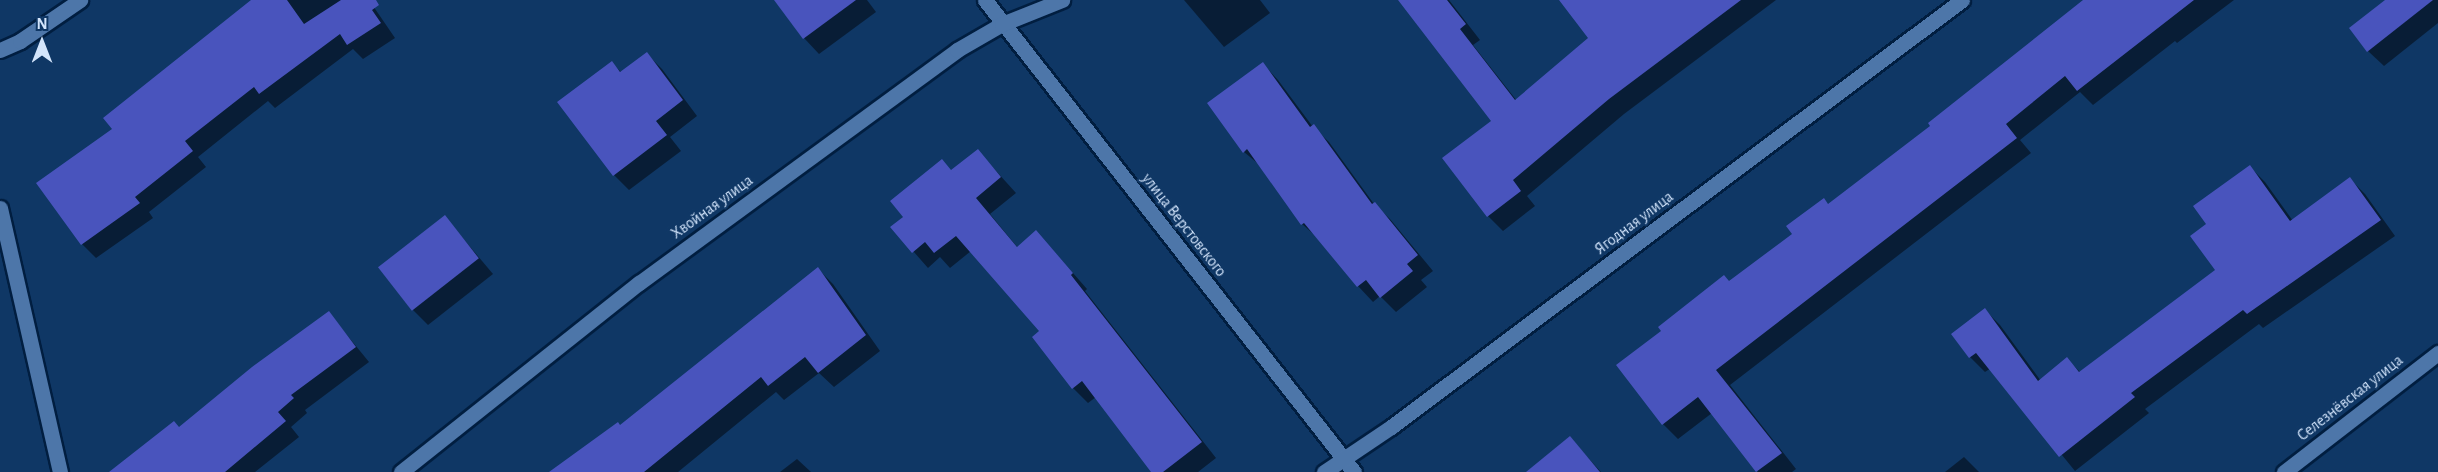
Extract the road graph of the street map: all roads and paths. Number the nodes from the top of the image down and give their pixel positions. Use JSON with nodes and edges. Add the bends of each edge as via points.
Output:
{"nodes":[{"id":1,"x":80,"y":0,"type":"edge"},
{"id":2,"x":985,"y":0,"type":"edge"},
{"id":3,"x":1062,"y":0,"type":"edge"},
{"id":4,"x":1962,"y":0,"type":"edge"},
{"id":5,"x":1002,"y":24,"type":"junction"},
{"id":6,"x":0,"y":50,"type":"edge"},
{"id":7,"x":0,"y":208,"type":"edge"},
{"id":8,"x":2438,"y":353,"type":"edge"},
{"id":9,"x":1343,"y":459,"type":"junction"},
{"id":10,"x":60,"y":472,"type":"edge"},
{"id":11,"x":401,"y":472,"type":"edge"},
{"id":12,"x":1324,"y":472,"type":"edge"},
{"id":13,"x":1354,"y":472,"type":"edge"},
{"id":14,"x":2284,"y":472,"type":"edge"}],
"edges":[{"from":1,"to":6,"type":"street"},
{"from":2,"to":5,"type":"street","name":"улица Верстовского"},
{"from":3,"to":5,"type":"street","name":"Хвойная улица"},
{"from":4,"to":9,"type":"street","name":"Ягодная улица"},
{"from":5,"to":9,"type":"street","name":"улица Верстовского"},
{"from":5,"to":11,"type":"street","name":"Хвойная улица","via":[[957,50],[639,283]]},
{"from":7,"to":10,"type":"street"},
{"from":8,"to":14,"type":"street","name":"Селезнёвская улица"},
{"from":9,"to":12,"type":"street","name":"Ягодная улица"},
{"from":9,"to":13,"type":"street","name":"улица Верстовского"}]}
